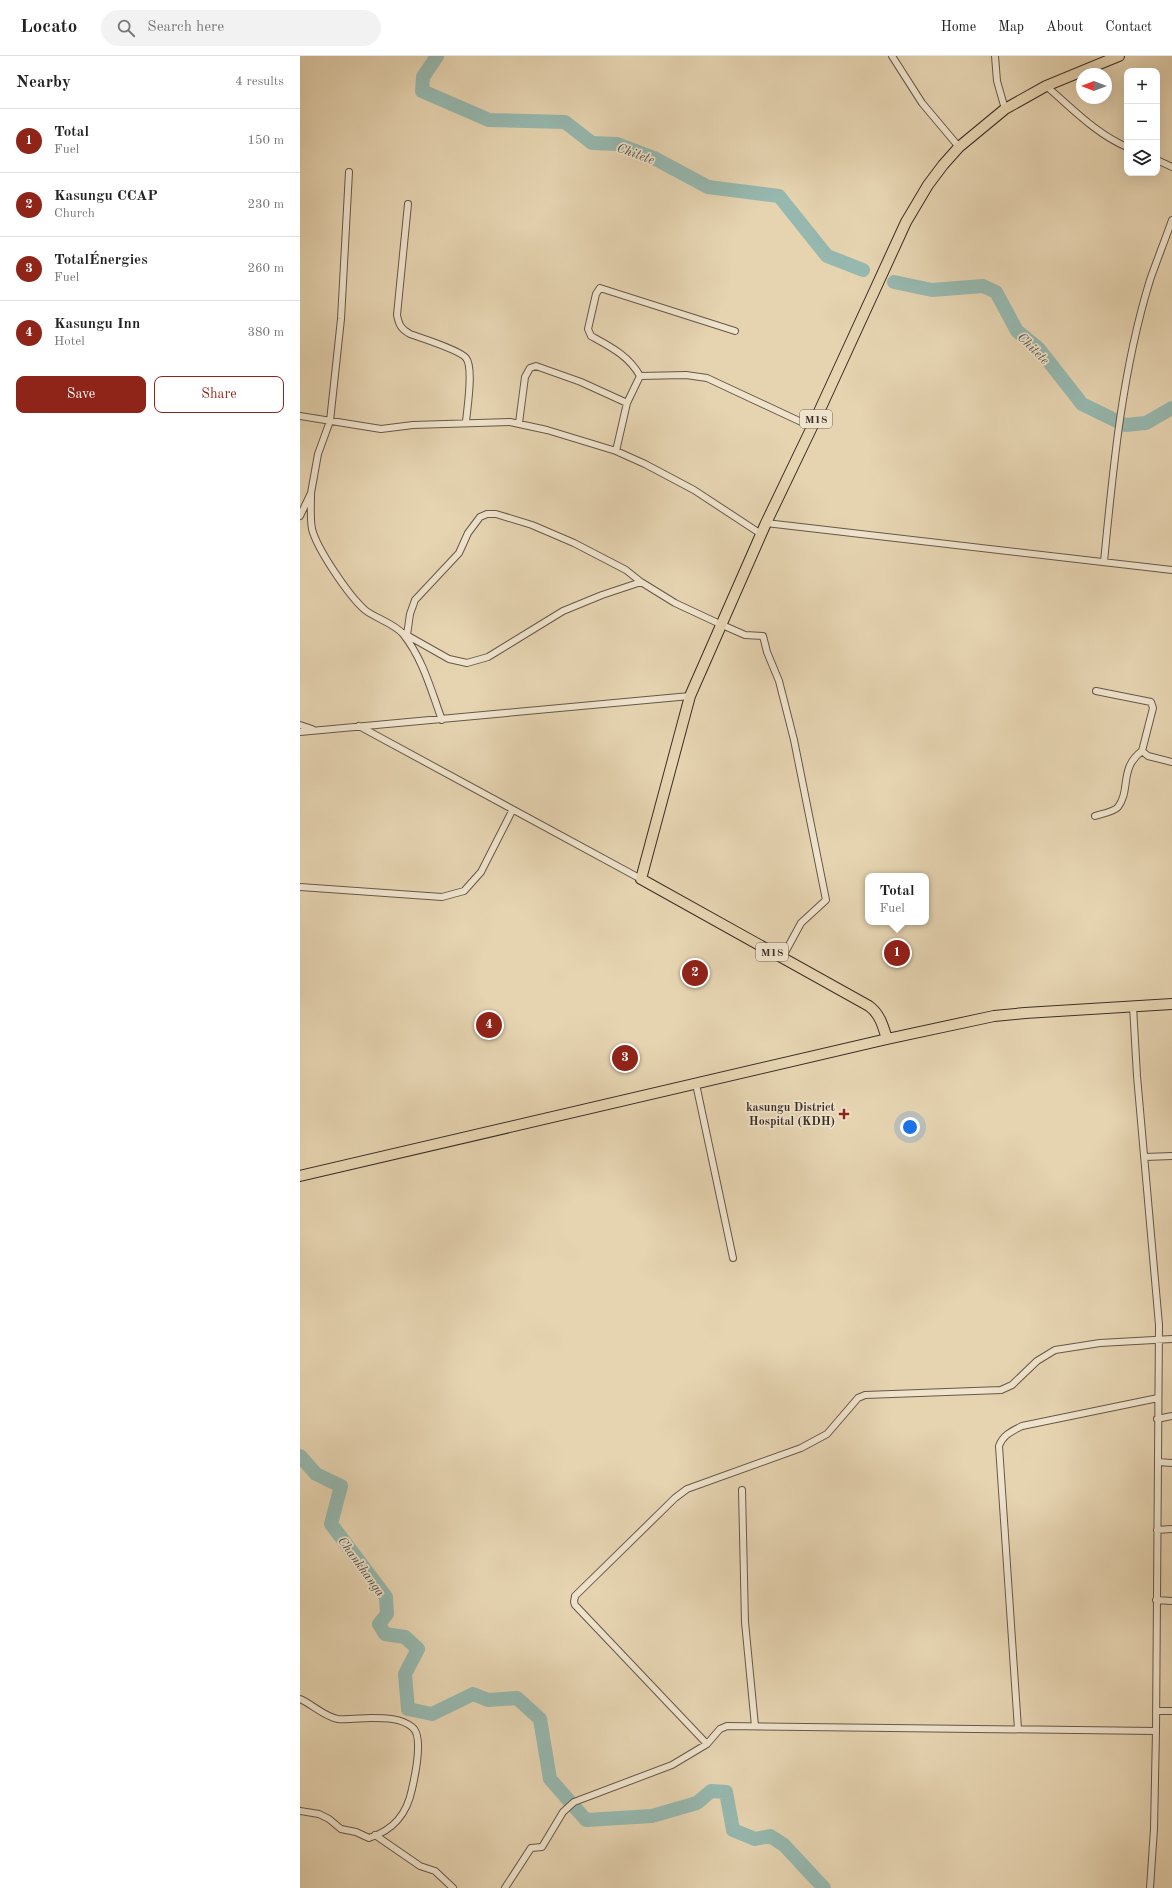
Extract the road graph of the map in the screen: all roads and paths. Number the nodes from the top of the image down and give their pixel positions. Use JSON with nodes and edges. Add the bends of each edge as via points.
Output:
{"nodes":[{"id":1,"x":892,"y":56,"type":"edge"},
{"id":2,"x":995,"y":56,"type":"edge"},
{"id":3,"x":1119,"y":56,"type":"edge"},
{"id":4,"x":1046,"y":86,"type":"junction"},
{"id":5,"x":1005,"y":109,"type":"junction"},
{"id":6,"x":1124,"y":146,"type":"edge"},
{"id":7,"x":960,"y":147,"type":"junction"},
{"id":8,"x":1160,"y":161,"type":"edge"},
{"id":9,"x":1172,"y":167,"type":"edge"},
{"id":10,"x":349,"y":172,"type":"dead end"},
{"id":11,"x":408,"y":204,"type":"dead end"},
{"id":12,"x":1172,"y":220,"type":"edge"},
{"id":13,"x":735,"y":331,"type":"dead end"},
{"id":14,"x":640,"y":376,"type":"junction"},
{"id":15,"x":627,"y":403,"type":"junction"},
{"id":16,"x":300,"y":416,"type":"edge"},
{"id":17,"x":330,"y":421,"type":"junction"},
{"id":18,"x":466,"y":422,"type":"junction"},
{"id":19,"x":519,"y":423,"type":"junction"},
{"id":20,"x":812,"y":427,"type":"junction"},
{"id":21,"x":616,"y":451,"type":"junction"},
{"id":22,"x":310,"y":493,"type":"junction"},
{"id":23,"x":300,"y":516,"type":"edge"},
{"id":24,"x":766,"y":522,"type":"junction"},
{"id":25,"x":761,"y":534,"type":"junction"},
{"id":26,"x":1104,"y":562,"type":"junction"},
{"id":27,"x":1172,"y":570,"type":"edge"},
{"id":28,"x":641,"y":582,"type":"junction"},
{"id":29,"x":720,"y":624,"type":"junction"},
{"id":30,"x":404,"y":634,"type":"junction"},
{"id":31,"x":1096,"y":691,"type":"dead end"},
{"id":32,"x":690,"y":696,"type":"junction"},
{"id":33,"x":442,"y":720,"type":"junction"},
{"id":34,"x":300,"y":725,"type":"edge"},
{"id":35,"x":358,"y":726,"type":"junction"},
{"id":36,"x":312,"y":730,"type":"junction"},
{"id":37,"x":300,"y":732,"type":"edge"},
{"id":38,"x":1142,"y":751,"type":"junction"},
{"id":39,"x":1172,"y":762,"type":"edge"},
{"id":40,"x":512,"y":810,"type":"junction"},
{"id":41,"x":1095,"y":816,"type":"dead end"},
{"id":42,"x":641,"y":879,"type":"junction"},
{"id":43,"x":300,"y":887,"type":"edge"},
{"id":44,"x":782,"y":958,"type":"junction"},
{"id":45,"x":1172,"y":1004,"type":"edge"},
{"id":46,"x":1133,"y":1006,"type":"junction"},
{"id":47,"x":887,"y":1039,"type":"junction"},
{"id":48,"x":696,"y":1084,"type":"junction"},
{"id":49,"x":1172,"y":1156,"type":"edge"},
{"id":50,"x":1145,"y":1157,"type":"junction"},
{"id":51,"x":301,"y":1173,"type":"edge"},
{"id":52,"x":733,"y":1258,"type":"dead end"},
{"id":53,"x":1172,"y":1339,"type":"edge"},
{"id":54,"x":1159,"y":1340,"type":"junction"},
{"id":55,"x":1158,"y":1398,"type":"junction"},
{"id":56,"x":1172,"y":1416,"type":"edge"},
{"id":57,"x":1158,"y":1419,"type":"junction"},
{"id":58,"x":1158,"y":1462,"type":"junction"},
{"id":59,"x":1172,"y":1463,"type":"edge"},
{"id":60,"x":742,"y":1490,"type":"dead end"},
{"id":61,"x":1172,"y":1529,"type":"edge"},
{"id":62,"x":1158,"y":1530,"type":"junction"},
{"id":63,"x":1156,"y":1600,"type":"junction"},
{"id":64,"x":1172,"y":1601,"type":"edge"},
{"id":65,"x":300,"y":1700,"type":"edge"},
{"id":66,"x":1156,"y":1711,"type":"junction"},
{"id":67,"x":1172,"y":1711,"type":"edge"},
{"id":68,"x":755,"y":1726,"type":"junction"},
{"id":69,"x":1018,"y":1729,"type":"junction"},
{"id":70,"x":1156,"y":1731,"type":"junction"},
{"id":71,"x":707,"y":1744,"type":"junction"},
{"id":72,"x":300,"y":1811,"type":"edge"},
{"id":73,"x":375,"y":1835,"type":"junction"},
{"id":74,"x":454,"y":1888,"type":"edge"},
{"id":75,"x":505,"y":1888,"type":"edge"},
{"id":76,"x":1150,"y":1888,"type":"edge"}],
"edges":[{"from":1,"to":7,"type":"street","via":[[926,108]]},
{"from":2,"to":5,"type":"street","via":[[997,81]]},
{"from":3,"to":4,"type":"main road","number":"M18"},
{"from":4,"to":5,"type":"main road","number":"M18"},
{"from":4,"to":6,"type":"street","via":[[1098,131]]},
{"from":5,"to":7,"type":"main road","number":"M18"},
{"from":7,"to":20,"type":"main road","number":"M18","via":[[928,185],[906,222]]},
{"from":8,"to":9,"type":"street"},
{"from":10,"to":17,"type":"street","via":[[340,319]]},
{"from":11,"to":18,"type":"street","via":[[397,315],[399,324],[410,334],[458,352],[466,358],[469,371]]},
{"from":12,"to":26,"type":"street","via":[[1150,281],[1124,396]]},
{"from":13,"to":14,"type":"street","via":[[600,288],[596,294],[589,333],[634,363]]},
{"from":14,"to":15,"type":"street"},
{"from":14,"to":20,"type":"street","via":[[686,375],[707,378]]},
{"from":15,"to":19,"type":"street","via":[[581,382],[536,366],[526,371]]},
{"from":15,"to":21,"type":"street"},
{"from":16,"to":17,"type":"street"},
{"from":17,"to":18,"type":"street","via":[[381,429]]},
{"from":17,"to":22,"type":"street","via":[[318,454]]},
{"from":18,"to":19,"type":"street"},
{"from":19,"to":21,"type":"street"},
{"from":20,"to":24,"type":"main road","number":"M18"},
{"from":21,"to":25,"type":"street","via":[[674,478]]},
{"from":22,"to":23,"type":"street"},
{"from":22,"to":30,"type":"street","via":[[312,529],[322,552],[339,578],[364,609]]},
{"from":24,"to":25,"type":"main road","number":"M18"},
{"from":24,"to":26,"type":"street"},
{"from":25,"to":29,"type":"main road","number":"M18"},
{"from":26,"to":27,"type":"street"},
{"from":28,"to":29,"type":"street","via":[[675,603]]},
{"from":28,"to":30,"type":"street","via":[[563,611],[488,657],[467,663],[449,659]]},
{"from":28,"to":30,"type":"street","via":[[626,570],[574,543],[532,525],[496,514],[487,514],[480,517],[468,533],[459,553],[416,600]]},
{"from":29,"to":32,"type":"main road","number":"M18"},
{"from":29,"to":44,"type":"street","via":[[746,635],[763,636],[779,681],[794,740],[825,889],[826,900],[801,923]]},
{"from":30,"to":33,"type":"street","via":[[426,676]]},
{"from":31,"to":38,"type":"street","via":[[1151,702],[1153,708]]},
{"from":32,"to":33,"type":"street"},
{"from":32,"to":42,"type":"main road","number":"M18"},
{"from":33,"to":35,"type":"street"},
{"from":34,"to":36,"type":"street"},
{"from":35,"to":36,"type":"street"},
{"from":35,"to":40,"type":"street"},
{"from":36,"to":37,"type":"street"},
{"from":38,"to":39,"type":"street","via":[[1148,756]]},
{"from":38,"to":41,"type":"street","via":[[1134,757],[1130,765],[1122,800],[1117,808]]},
{"from":40,"to":42,"type":"street"},
{"from":40,"to":43,"type":"street","via":[[481,872],[464,891],[442,897]]},
{"from":42,"to":44,"type":"main road","number":"M18"},
{"from":44,"to":47,"type":"main road","number":"M18","via":[[876,1011]]},
{"from":45,"to":46,"type":"main road"},
{"from":46,"to":47,"type":"main road","via":[[1010,1014]]},
{"from":46,"to":50,"type":"street"},
{"from":47,"to":48,"type":"main road"},
{"from":48,"to":51,"type":"main road"},
{"from":48,"to":52,"type":"street"},
{"from":49,"to":50,"type":"street"},
{"from":50,"to":54,"type":"street"},
{"from":53,"to":54,"type":"street"},
{"from":54,"to":55,"type":"street"},
{"from":54,"to":71,"type":"street","via":[[1100,1343],[1055,1350],[1037,1361],[1012,1385],[1001,1390],[865,1395],[858,1398],[827,1434],[801,1448],[687,1489],[675,1498],[575,1596],[574,1602]]},
{"from":55,"to":57,"type":"street"},
{"from":55,"to":69,"type":"street","via":[[1022,1426],[1000,1441]]},
{"from":56,"to":57,"type":"street"},
{"from":57,"to":58,"type":"street"},
{"from":58,"to":59,"type":"street"},
{"from":58,"to":62,"type":"street"},
{"from":60,"to":68,"type":"street","via":[[745,1622]]},
{"from":61,"to":62,"type":"street"},
{"from":62,"to":63,"type":"street"},
{"from":63,"to":64,"type":"street"},
{"from":63,"to":66,"type":"street"},
{"from":65,"to":73,"type":"street","via":[[337,1719],[394,1720],[413,1727],[416,1731],[417,1768],[409,1803],[397,1822]]},
{"from":66,"to":67,"type":"street"},
{"from":66,"to":70,"type":"street"},
{"from":68,"to":69,"type":"street"},
{"from":68,"to":71,"type":"street","via":[[727,1726],[720,1729]]},
{"from":69,"to":70,"type":"street"},
{"from":70,"to":76,"type":"street"},
{"from":71,"to":75,"type":"street","via":[[672,1765],[574,1802],[564,1812],[542,1847],[531,1848]]},
{"from":72,"to":73,"type":"street","via":[[324,1816],[345,1831],[356,1832],[369,1838]]},
{"from":73,"to":74,"type":"street","via":[[420,1866],[435,1871]]}]}
